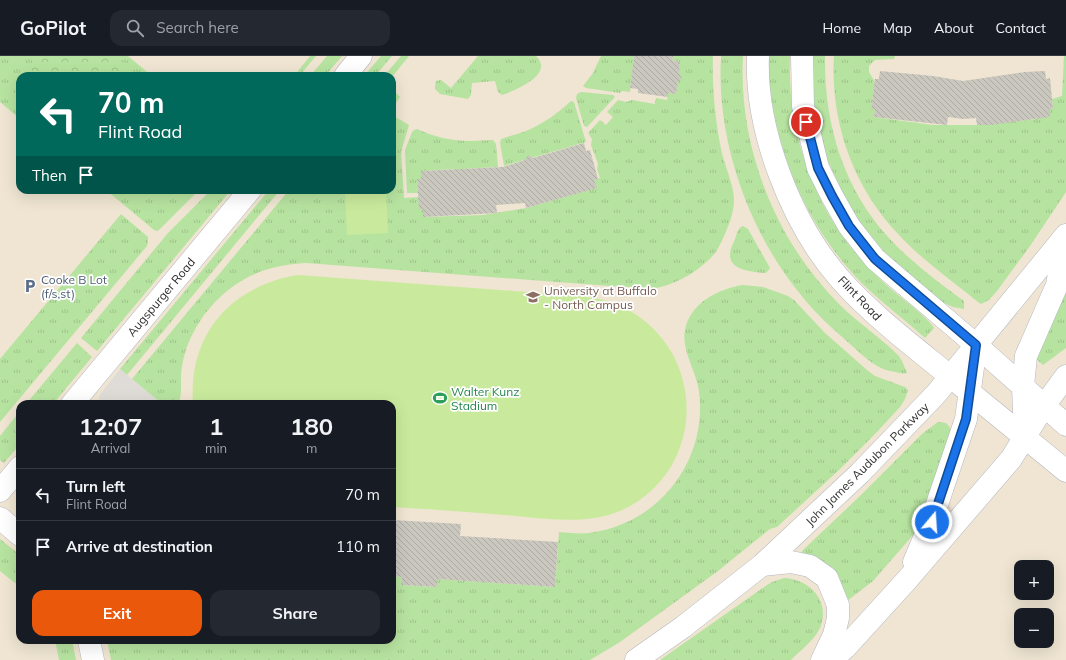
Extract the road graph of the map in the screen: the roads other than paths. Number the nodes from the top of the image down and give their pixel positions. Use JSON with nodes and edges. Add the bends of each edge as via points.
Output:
{"nodes":[{"id":1,"x":362,"y":56,"type":"edge"},
{"id":2,"x":758,"y":56,"type":"edge"},
{"id":3,"x":802,"y":56,"type":"edge"},
{"id":4,"x":348,"y":72,"type":"edge"},
{"id":5,"x":247,"y":194,"type":"edge"},
{"id":6,"x":1066,"y":236,"type":"edge"},
{"id":7,"x":976,"y":345,"type":"junction"},
{"id":8,"x":950,"y":376,"type":"junction"},
{"id":9,"x":1066,"y":376,"type":"edge"},
{"id":10,"x":1023,"y":386,"type":"junction"},
{"id":11,"x":970,"y":393,"type":"junction"},
{"id":12,"x":75,"y":400,"type":"edge"},
{"id":13,"x":1044,"y":406,"type":"junction"},
{"id":14,"x":1066,"y":425,"type":"edge"},
{"id":15,"x":1025,"y":438,"type":"junction"},
{"id":16,"x":1066,"y":471,"type":"edge"},
{"id":17,"x":16,"y":472,"type":"edge"},
{"id":18,"x":0,"y":491,"type":"edge"},
{"id":19,"x":0,"y":518,"type":"edge"},
{"id":20,"x":16,"y":532,"type":"edge"},
{"id":21,"x":762,"y":565,"type":"junction"},
{"id":22,"x":906,"y":581,"type":"junction"},
{"id":23,"x":90,"y":644,"type":"edge"},
{"id":24,"x":93,"y":660,"type":"edge"},
{"id":25,"x":636,"y":660,"type":"edge"},
{"id":26,"x":822,"y":660,"type":"edge"},
{"id":27,"x":831,"y":660,"type":"edge"}],
"edges":[{"from":1,"to":4,"type":"main road"},
{"from":2,"to":8,"type":"main road","name":"Flint Road","via":[[758,91],[774,159],[812,241],[840,279],[878,318]]},
{"from":3,"to":7,"type":"main road","via":[[803,106],[818,168],[849,226],[875,259]]},
{"from":5,"to":12,"type":"main road","name":"Augspurger Road"},
{"from":6,"to":7,"type":"main road","name":"John James Audubon Parkway"},
{"from":6,"to":10,"type":"main road","via":[[1057,285],[1026,356]]},
{"from":7,"to":8,"type":"main road","name":"John James Audubon Parkway"},
{"from":7,"to":10,"type":"main road"},
{"from":7,"to":11,"type":"main road"},
{"from":8,"to":11,"type":"main road","name":"Flint Road"},
{"from":8,"to":21,"type":"main road","name":"John James Audubon Parkway","via":[[926,406],[868,465]]},
{"from":9,"to":13,"type":"main road"},
{"from":10,"to":13,"type":"main road"},
{"from":10,"to":15,"type":"main road"},
{"from":11,"to":15,"type":"main road","name":"Flint Road"},
{"from":11,"to":22,"type":"main road","via":[[966,419],[932,522]]},
{"from":13,"to":14,"type":"main road"},
{"from":13,"to":15,"type":"main road"},
{"from":15,"to":16,"type":"main road","name":"Flint Road"},
{"from":15,"to":22,"type":"main road","via":[[1011,459]]},
{"from":17,"to":18,"type":"main road"},
{"from":19,"to":20,"type":"main road"},
{"from":21,"to":25,"type":"main road","name":"John James Audubon Parkway"},
{"from":21,"to":26,"type":"main road","via":[[792,562],[810,566],[827,578],[838,605],[838,618],[834,635]]},
{"from":22,"to":27,"type":"main road"},
{"from":23,"to":24,"type":"main road"}]}
